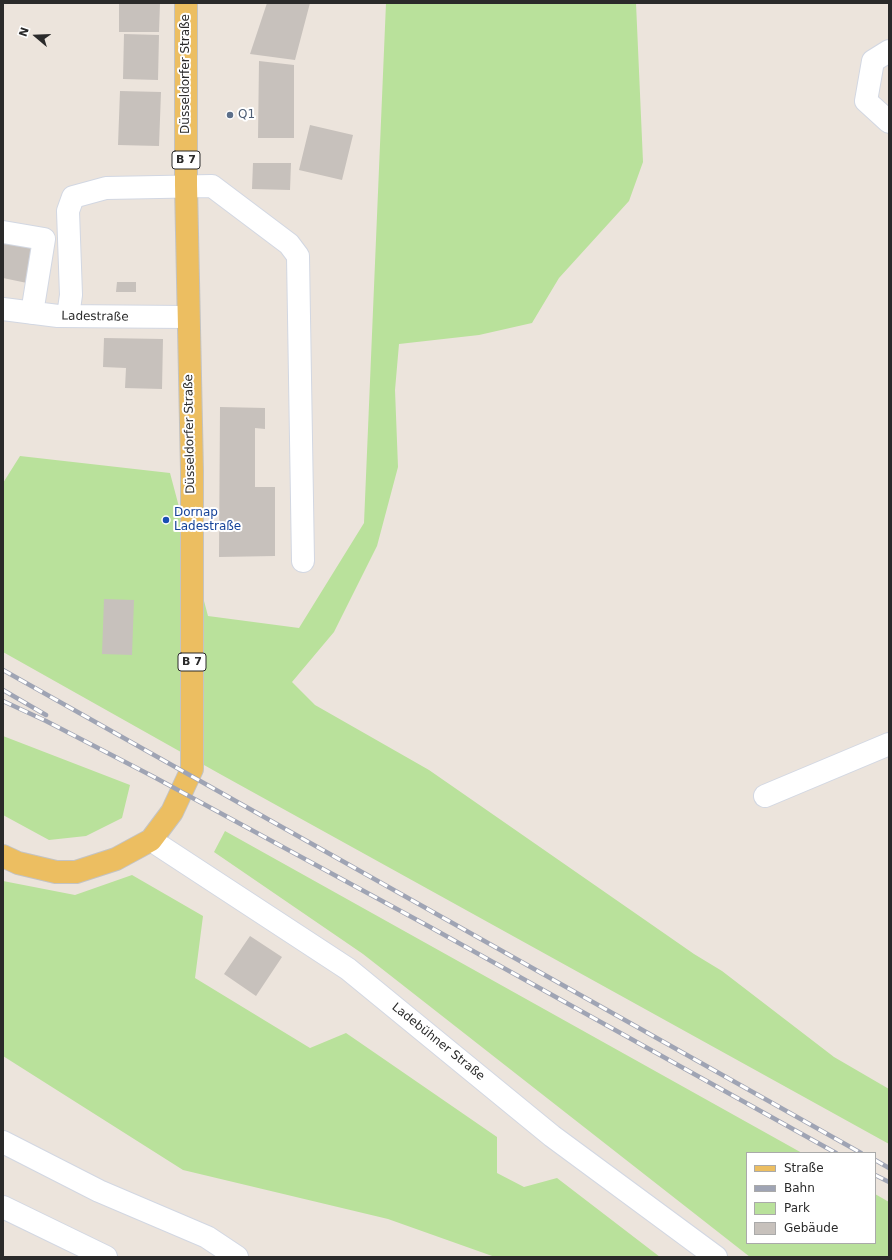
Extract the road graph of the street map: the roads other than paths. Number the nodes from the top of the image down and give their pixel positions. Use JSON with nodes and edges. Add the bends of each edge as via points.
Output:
{"nodes":[{"id":1,"x":186,"y":3,"type":"edge"},
{"id":2,"x":889,"y":51,"type":"edge"},
{"id":3,"x":889,"y":122,"type":"edge"},
{"id":4,"x":186,"y":185,"type":"junction"},
{"id":5,"x":3,"y":232,"type":"edge"},
{"id":6,"x":3,"y":309,"type":"edge"},
{"id":7,"x":32,"y":313,"type":"junction"},
{"id":8,"x":68,"y":316,"type":"junction"},
{"id":9,"x":188,"y":317,"type":"junction"},
{"id":10,"x":303,"y":561,"type":"dead end"},
{"id":11,"x":889,"y":744,"type":"edge"},
{"id":12,"x":765,"y":796,"type":"dead end"},
{"id":13,"x":151,"y":840,"type":"junction"},
{"id":14,"x":3,"y":856,"type":"edge"},
{"id":15,"x":3,"y":1142,"type":"edge"},
{"id":16,"x":3,"y":1207,"type":"edge"},
{"id":17,"x":106,"y":1257,"type":"edge"},
{"id":18,"x":237,"y":1257,"type":"edge"},
{"id":19,"x":716,"y":1257,"type":"edge"}],
"edges":[{"from":1,"to":4,"type":"main road","name":"Düsseldorfer Straße","number":"B 7"},
{"from":2,"to":3,"type":"street","via":[[873,61],[866,101]]},
{"from":4,"to":8,"type":"street","via":[[106,188],[73,196],[68,211],[71,295]]},
{"from":4,"to":9,"type":"main road","name":"Düsseldorfer Straße","number":"B 7"},
{"from":4,"to":10,"type":"street","via":[[212,186],[272,230],[289,244],[298,256]]},
{"from":5,"to":7,"type":"street","via":[[44,239]]},
{"from":6,"to":7,"type":"street","name":"Ladestraße"},
{"from":7,"to":8,"type":"street","name":"Ladestraße"},
{"from":8,"to":9,"type":"street","name":"Ladestraße"},
{"from":9,"to":13,"type":"main road","name":"Düsseldorfer Straße","number":"B 7","via":[[192,472],[192,769],[172,812]]},
{"from":11,"to":12,"type":"street"},
{"from":13,"to":14,"type":"main road","name":"Düsseldorfer Straße","number":"B 7","via":[[116,859],[76,872],[37,869]]},
{"from":13,"to":19,"type":"street","name":"Ladebühner Straße","via":[[348,969],[552,1136]]},
{"from":15,"to":18,"type":"street","via":[[99,1191],[207,1238]]},
{"from":16,"to":17,"type":"street"}]}
